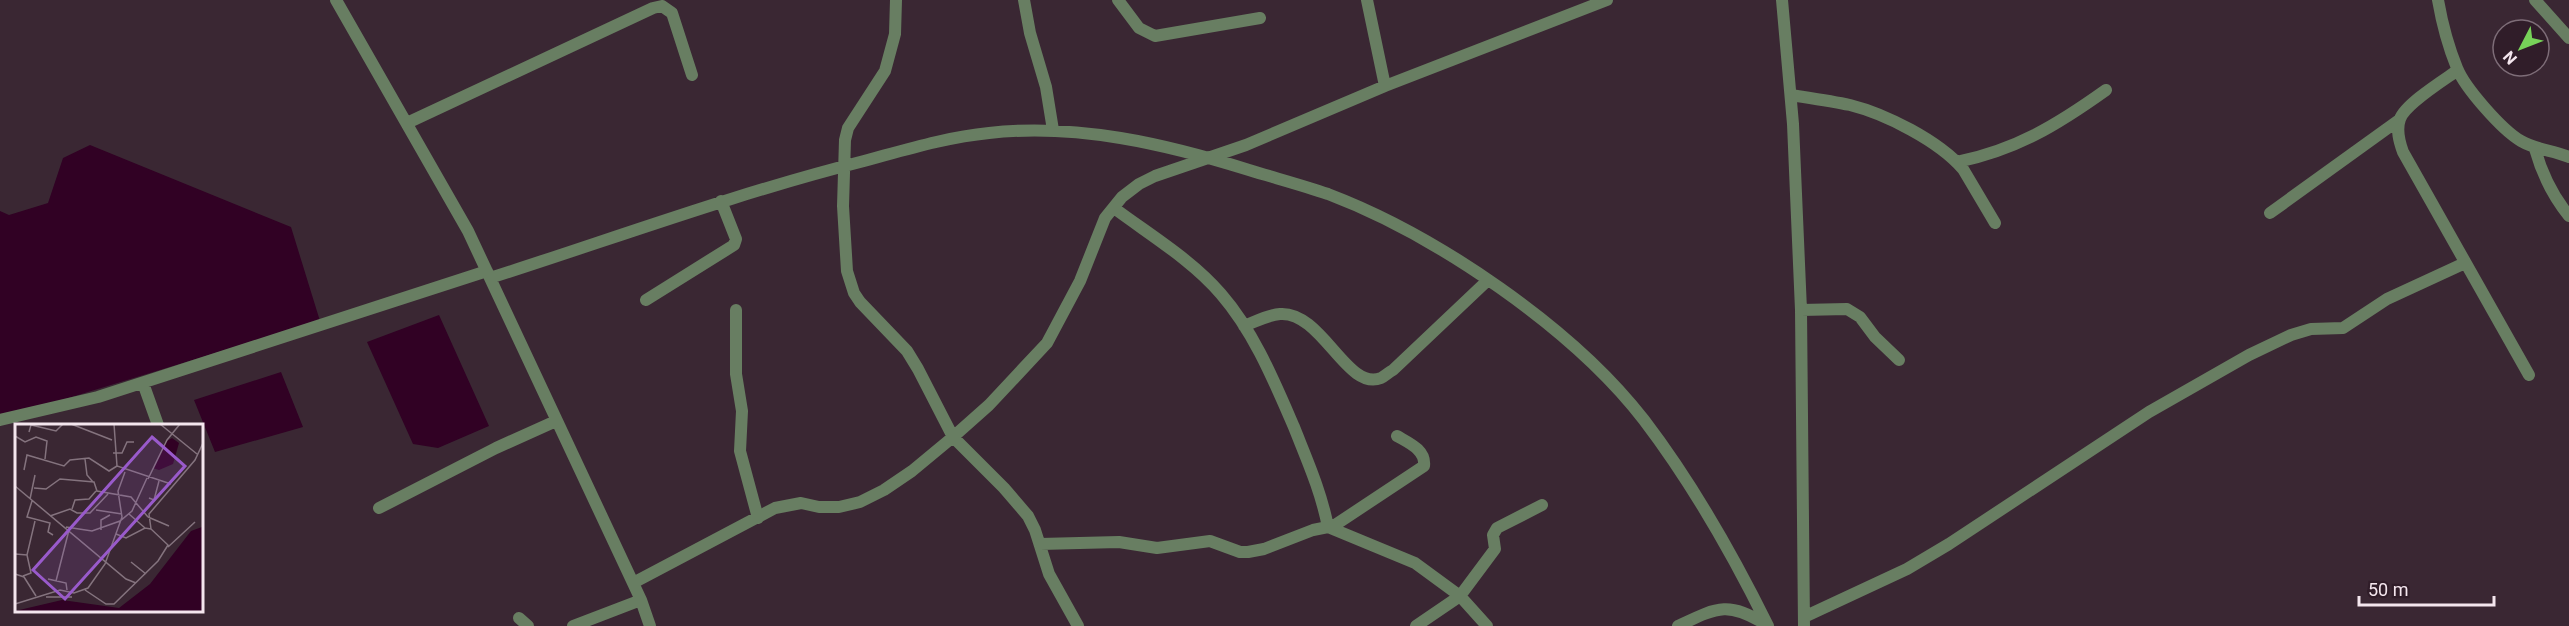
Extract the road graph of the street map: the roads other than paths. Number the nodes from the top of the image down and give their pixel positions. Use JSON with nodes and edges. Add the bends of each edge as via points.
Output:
{"nodes":[{"id":1,"x":336,"y":0,"type":"edge"},
{"id":2,"x":896,"y":0,"type":"edge"},
{"id":3,"x":1024,"y":0,"type":"edge"},
{"id":4,"x":1118,"y":0,"type":"edge"},
{"id":5,"x":1367,"y":0,"type":"edge"},
{"id":6,"x":1607,"y":0,"type":"edge"},
{"id":7,"x":1782,"y":0,"type":"edge"},
{"id":8,"x":2438,"y":0,"type":"edge"},
{"id":9,"x":2535,"y":0,"type":"edge"},
{"id":10,"x":1260,"y":18,"type":"dead end"},
{"id":11,"x":2569,"y":38,"type":"edge"},
{"id":12,"x":2458,"y":70,"type":"junction"},
{"id":13,"x":692,"y":75,"type":"dead end"},
{"id":14,"x":1385,"y":86,"type":"junction"},
{"id":15,"x":2106,"y":90,"type":"dead end"},
{"id":16,"x":1791,"y":95,"type":"junction"},
{"id":17,"x":2399,"y":120,"type":"junction"},
{"id":18,"x":407,"y":123,"type":"junction"},
{"id":19,"x":1053,"y":130,"type":"junction"},
{"id":20,"x":2535,"y":149,"type":"junction"},
{"id":21,"x":2569,"y":157,"type":"edge"},
{"id":22,"x":1209,"y":158,"type":"junction"},
{"id":23,"x":1957,"y":162,"type":"junction"},
{"id":24,"x":845,"y":166,"type":"junction"},
{"id":25,"x":721,"y":201,"type":"junction"},
{"id":26,"x":1114,"y":208,"type":"junction"},
{"id":27,"x":2270,"y":213,"type":"dead end"},
{"id":28,"x":2569,"y":216,"type":"edge"},
{"id":29,"x":1995,"y":223,"type":"dead end"},
{"id":30,"x":2465,"y":263,"type":"junction"},
{"id":31,"x":489,"y":275,"type":"junction"},
{"id":32,"x":1487,"y":281,"type":"junction"},
{"id":33,"x":646,"y":300,"type":"dead end"},
{"id":34,"x":736,"y":310,"type":"dead end"},
{"id":35,"x":1801,"y":310,"type":"junction"},
{"id":36,"x":1244,"y":326,"type":"junction"},
{"id":37,"x":1899,"y":360,"type":"dead end"},
{"id":38,"x":2529,"y":375,"type":"dead end"},
{"id":39,"x":143,"y":383,"type":"junction"},
{"id":40,"x":0,"y":420,"type":"edge"},
{"id":41,"x":556,"y":421,"type":"junction"},
{"id":42,"x":158,"y":424,"type":"edge"},
{"id":43,"x":1397,"y":436,"type":"dead end"},
{"id":44,"x":953,"y":437,"type":"junction"},
{"id":45,"x":1542,"y":505,"type":"dead end"},
{"id":46,"x":380,"y":507,"type":"dead end"},
{"id":47,"x":758,"y":518,"type":"junction"},
{"id":48,"x":1330,"y":527,"type":"junction"},
{"id":49,"x":1040,"y":544,"type":"junction"},
{"id":50,"x":633,"y":583,"type":"junction"},
{"id":51,"x":1460,"y":596,"type":"junction"},
{"id":52,"x":641,"y":600,"type":"junction"},
{"id":53,"x":1804,"y":622,"type":"edge"},
{"id":54,"x":573,"y":626,"type":"edge"},
{"id":55,"x":650,"y":626,"type":"edge"},
{"id":56,"x":1078,"y":626,"type":"edge"},
{"id":57,"x":1416,"y":626,"type":"edge"},
{"id":58,"x":1487,"y":626,"type":"edge"},
{"id":59,"x":1678,"y":626,"type":"edge"}],
"edges":[{"from":1,"to":18,"type":"street"},
{"from":2,"to":24,"type":"street","via":[[895,34],[885,71],[848,128]]},
{"from":3,"to":19,"type":"street","via":[[1047,87]]},
{"from":4,"to":10,"type":"street","via":[[1139,28],[1155,36]]},
{"from":5,"to":14,"type":"street"},
{"from":6,"to":14,"type":"street"},
{"from":7,"to":16,"type":"street"},
{"from":8,"to":12,"type":"street"},
{"from":9,"to":11,"type":"street"},
{"from":12,"to":17,"type":"street"},
{"from":12,"to":20,"type":"street","via":[[2503,127]]},
{"from":13,"to":18,"type":"street","via":[[672,13],[663,6]]},
{"from":14,"to":22,"type":"street"},
{"from":15,"to":23,"type":"street","via":[[2039,134],[1990,155]]},
{"from":16,"to":23,"type":"street","via":[[1852,106],[1890,120],[1923,137]]},
{"from":16,"to":35,"type":"street"},
{"from":17,"to":27,"type":"street"},
{"from":17,"to":30,"type":"street","via":[[2403,152]]},
{"from":18,"to":31,"type":"street"},
{"from":19,"to":22,"type":"street","via":[[1115,138]]},
{"from":19,"to":24,"type":"street","via":[[988,133]]},
{"from":20,"to":21,"type":"street","via":[[2553,150]]},
{"from":20,"to":28,"type":"street","via":[[2548,186]]},
{"from":22,"to":26,"type":"street","via":[[1139,184]]},
{"from":22,"to":32,"type":"street","via":[[1327,194],[1379,216],[1455,258]]},
{"from":23,"to":29,"type":"street"},
{"from":24,"to":25,"type":"street"},
{"from":24,"to":44,"type":"street","via":[[847,271],[854,293],[907,351]]},
{"from":25,"to":31,"type":"street"},
{"from":25,"to":33,"type":"street","via":[[736,238],[734,245]]},
{"from":26,"to":36,"type":"street","via":[[1194,268],[1221,293]]},
{"from":26,"to":44,"type":"street","via":[[1047,343]]},
{"from":30,"to":38,"type":"street"},
{"from":30,"to":53,"type":"street","via":[[2386,299],[2343,328],[2311,328],[2248,355],[2149,412],[1949,544]]},
{"from":31,"to":39,"type":"street"},
{"from":31,"to":41,"type":"street"},
{"from":32,"to":36,"type":"street","via":[[1381,378],[1369,380],[1359,375],[1298,317],[1281,314]]},
{"from":32,"to":59,"type":"street","via":[[1533,313],[1592,363],[1643,419],[1695,496],[1768,626],[1734,608],[1719,609]]},
{"from":34,"to":47,"type":"street","via":[[736,374],[742,411],[740,451]]},
{"from":35,"to":37,"type":"street","via":[[1854,311]]},
{"from":35,"to":53,"type":"street"},
{"from":36,"to":48,"type":"street","via":[[1279,392],[1315,478]]},
{"from":39,"to":40,"type":"street"},
{"from":39,"to":42,"type":"street"},
{"from":41,"to":46,"type":"street"},
{"from":41,"to":50,"type":"street"},
{"from":43,"to":48,"type":"street","via":[[1420,452],[1424,466]]},
{"from":44,"to":47,"type":"street","via":[[903,477],[860,502],[819,507],[801,502],[775,508]]},
{"from":44,"to":49,"type":"street","via":[[1018,504]]},
{"from":45,"to":51,"type":"street","via":[[1494,531],[1495,549]]},
{"from":47,"to":50,"type":"street"},
{"from":48,"to":49,"type":"street","via":[[1248,552],[1210,540],[1157,548],[1119,542]]},
{"from":48,"to":51,"type":"street","via":[[1415,563]]},
{"from":49,"to":56,"type":"street","via":[[1049,574]]},
{"from":50,"to":52,"type":"street"},
{"from":51,"to":57,"type":"street"},
{"from":51,"to":58,"type":"street"},
{"from":52,"to":54,"type":"street"},
{"from":52,"to":55,"type":"street"}]}
